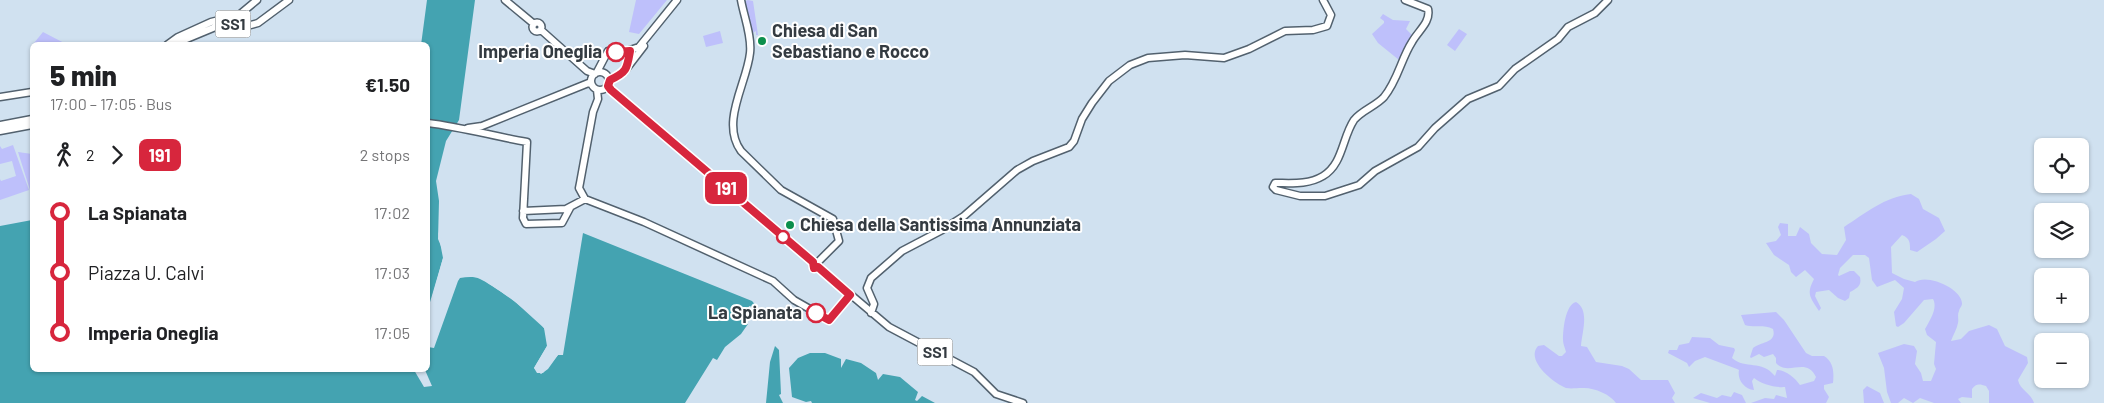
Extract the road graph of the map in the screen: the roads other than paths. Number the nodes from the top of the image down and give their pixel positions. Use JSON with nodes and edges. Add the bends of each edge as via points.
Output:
{"nodes":[{"id":1,"x":257,"y":0,"type":"edge"},
{"id":2,"x":289,"y":0,"type":"edge"},
{"id":3,"x":505,"y":0,"type":"edge"},
{"id":4,"x":677,"y":0,"type":"edge"},
{"id":5,"x":681,"y":0,"type":"edge"},
{"id":6,"x":740,"y":0,"type":"edge"},
{"id":7,"x":1323,"y":0,"type":"edge"},
{"id":8,"x":1405,"y":0,"type":"edge"},
{"id":9,"x":1608,"y":0,"type":"edge"},
{"id":10,"x":188,"y":35,"type":"junction"},
{"id":11,"x":174,"y":42,"type":"edge"},
{"id":12,"x":177,"y":42,"type":"edge"},
{"id":13,"x":630,"y":51,"type":"junction"},
{"id":14,"x":602,"y":62,"type":"junction"},
{"id":15,"x":628,"y":67,"type":"junction"},
{"id":16,"x":587,"y":70,"type":"junction"},
{"id":17,"x":594,"y":76,"type":"junction"},
{"id":18,"x":609,"y":83,"type":"junction"},
{"id":19,"x":597,"y":90,"type":"junction"},
{"id":20,"x":30,"y":92,"type":"edge"},
{"id":21,"x":0,"y":96,"type":"edge"},
{"id":22,"x":30,"y":120,"type":"edge"},
{"id":23,"x":430,"y":123,"type":"edge"},
{"id":24,"x":0,"y":125,"type":"edge"},
{"id":25,"x":14,"y":125,"type":"junction"},
{"id":26,"x":30,"y":125,"type":"edge"},
{"id":27,"x":460,"y":127,"type":"junction"},
{"id":28,"x":0,"y":131,"type":"edge"},
{"id":29,"x":585,"y":199,"type":"junction"},
{"id":30,"x":524,"y":200,"type":"junction"},
{"id":31,"x":570,"y":208,"type":"junction"},
{"id":32,"x":523,"y":211,"type":"junction"},
{"id":33,"x":538,"y":211,"type":"junction"},
{"id":34,"x":816,"y":264,"type":"junction"},
{"id":35,"x":850,"y":295,"type":"junction"},
{"id":36,"x":871,"y":313,"type":"junction"},
{"id":37,"x":1023,"y":403,"type":"edge"}],
"edges":[{"from":1,"to":10,"type":"main road","via":[[238,15],[210,22]]},
{"from":2,"to":10,"type":"main road","number":"SS1","via":[[252,26],[225,23]]},
{"from":3,"to":16,"type":"main road","via":[[534,24],[534,30],[541,30]]},
{"from":4,"to":13,"type":"main road","via":[[642,44]]},
{"from":5,"to":15,"type":"main road"},
{"from":6,"to":34,"type":"main road","via":[[750,52],[733,118],[736,143],[781,190],[834,220],[838,241]]},
{"from":7,"to":36,"type":"main road","via":[[1331,15],[1327,26],[1322,29],[1285,31],[1224,58],[1185,55],[1148,58],[1128,66],[1092,103],[1068,148],[1017,170],[964,216],[902,251],[871,278],[867,288],[874,304]]},
{"from":8,"to":9,"type":"main road","via":[[1428,9],[1428,20],[1410,43],[1389,90],[1354,122],[1333,168],[1305,183],[1275,183],[1273,187],[1276,190],[1300,196],[1326,196],[1358,185],[1375,171],[1418,147],[1434,128],[1468,99],[1499,86],[1515,69],[1558,39],[1568,27],[1595,12]]},
{"from":10,"to":11,"type":"main road"},
{"from":10,"to":12,"type":"main road","number":"SS1"},
{"from":13,"to":14,"type":"main road","via":[[608,51]]},
{"from":13,"to":15,"type":"main road"},
{"from":14,"to":16,"type":"main road","via":[[593,70]]},
{"from":14,"to":17,"type":"main road"},
{"from":15,"to":18,"type":"main road"},
{"from":16,"to":17,"type":"main road"},
{"from":17,"to":18,"type":"main road","via":[[605,73]]},
{"from":17,"to":19,"type":"main road"},
{"from":17,"to":27,"type":"main road","via":[[482,126]]},
{"from":18,"to":19,"type":"main road","via":[[603,91]]},
{"from":18,"to":34,"type":"main road","number":"SS1","via":[[611,90]]},
{"from":19,"to":29,"type":"main road","via":[[579,188]]},
{"from":20,"to":21,"type":"main road"},
{"from":22,"to":25,"type":"main road"},
{"from":23,"to":27,"type":"main road"},
{"from":24,"to":25,"type":"main road"},
{"from":25,"to":26,"type":"main road"},
{"from":25,"to":28,"type":"main road"},
{"from":27,"to":30,"type":"main road","via":[[527,142]]},
{"from":29,"to":31,"type":"main road"},
{"from":29,"to":35,"type":"main road","via":[[672,234],[773,281],[803,306],[829,320]]},
{"from":30,"to":32,"type":"main road"},
{"from":30,"to":33,"type":"main road"},
{"from":31,"to":32,"type":"main road","via":[[562,223],[530,224],[524,222]]},
{"from":31,"to":33,"type":"main road"},
{"from":32,"to":33,"type":"main road"},
{"from":34,"to":35,"type":"main road","number":"SS1"},
{"from":35,"to":36,"type":"main road","number":"SS1"},
{"from":36,"to":37,"type":"main road","number":"SS1","via":[[896,331],[974,372],[996,394]]}]}
